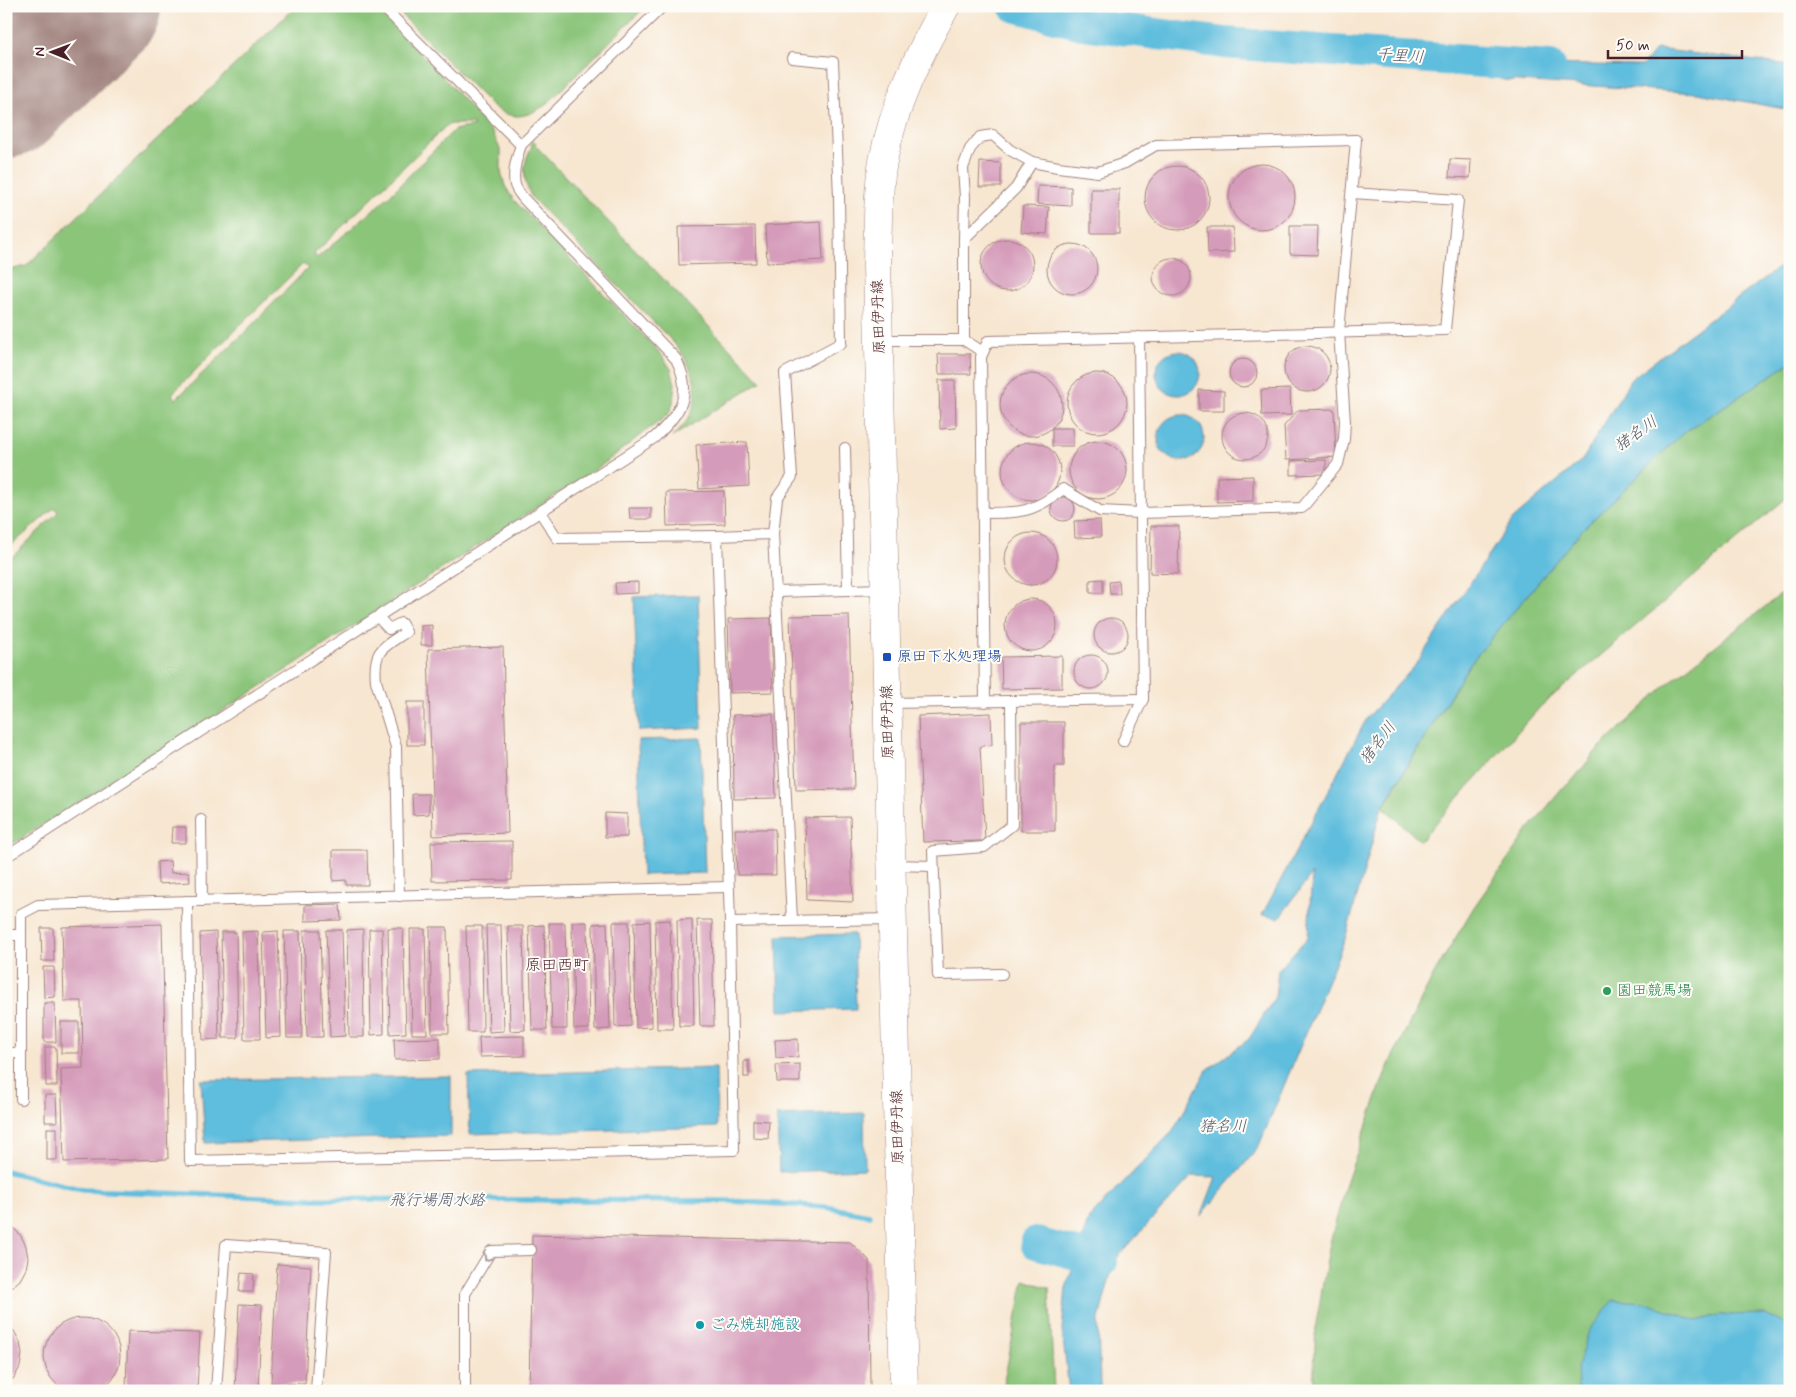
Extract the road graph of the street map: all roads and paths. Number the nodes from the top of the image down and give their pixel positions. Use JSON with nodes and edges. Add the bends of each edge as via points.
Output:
{"nodes":[{"id":1,"x":382,"y":6,"type":"edge"},
{"id":2,"x":664,"y":6,"type":"edge"},
{"id":3,"x":943,"y":11,"type":"edge"},
{"id":4,"x":792,"y":58,"type":"dead end"},
{"id":5,"x":521,"y":145,"type":"junction"},
{"id":6,"x":1032,"y":162,"type":"junction"},
{"id":7,"x":1352,"y":193,"type":"junction"},
{"id":8,"x":964,"y":239,"type":"junction"},
{"id":9,"x":1340,"y":332,"type":"junction"},
{"id":10,"x":1138,"y":337,"type":"junction"},
{"id":11,"x":880,"y":340,"type":"junction"},
{"id":12,"x":964,"y":340,"type":"junction"},
{"id":13,"x":984,"y":352,"type":"junction"},
{"id":14,"x":845,"y":448,"type":"dead end"},
{"id":15,"x":540,"y":512,"type":"junction"},
{"id":16,"x":983,"y":512,"type":"junction"},
{"id":17,"x":1141,"y":513,"type":"junction"},
{"id":18,"x":773,"y":534,"type":"junction"},
{"id":19,"x":717,"y":536,"type":"junction"},
{"id":20,"x":886,"y":589,"type":"junction"},
{"id":21,"x":848,"y":590,"type":"junction"},
{"id":22,"x":776,"y":592,"type":"junction"},
{"id":23,"x":378,"y":617,"type":"junction"},
{"id":24,"x":1143,"y":699,"type":"junction"},
{"id":25,"x":1011,"y":701,"type":"junction"},
{"id":26,"x":985,"y":702,"type":"junction"},
{"id":27,"x":888,"y":703,"type":"junction"},
{"id":28,"x":1123,"y":741,"type":"dead end"},
{"id":29,"x":201,"y":820,"type":"dead end"},
{"id":30,"x":6,"y":858,"type":"edge"},
{"id":31,"x":892,"y":865,"type":"junction"},
{"id":32,"x":933,"y":866,"type":"junction"},
{"id":33,"x":727,"y":887,"type":"junction"},
{"id":34,"x":399,"y":896,"type":"junction"},
{"id":35,"x":187,"y":901,"type":"junction"},
{"id":36,"x":202,"y":901,"type":"junction"},
{"id":37,"x":893,"y":918,"type":"junction"},
{"id":38,"x":792,"y":920,"type":"junction"},
{"id":39,"x":730,"y":922,"type":"junction"},
{"id":40,"x":6,"y":935,"type":"edge"},
{"id":41,"x":21,"y":935,"type":"junction"},
{"id":42,"x":1002,"y":974,"type":"dead end"},
{"id":43,"x":6,"y":1053,"type":"edge"},
{"id":44,"x":21,"y":1053,"type":"junction"},
{"id":45,"x":20,"y":1099,"type":"dead end"},
{"id":46,"x":531,"y":1250,"type":"dead end"},
{"id":47,"x":216,"y":1391,"type":"edge"},
{"id":48,"x":316,"y":1391,"type":"edge"},
{"id":49,"x":465,"y":1391,"type":"edge"},
{"id":50,"x":904,"y":1391,"type":"edge"}],
"edges":[{"from":1,"to":5,"type":"lane"},
{"from":2,"to":5,"type":"lane"},
{"from":3,"to":11,"type":"street","name":"原田伊丹線","via":[[914,65],[896,112],[883,162],[877,264]]},
{"from":4,"to":18,"type":"lane","via":[[833,62],[841,343],[785,374],[792,477],[777,498]]},
{"from":5,"to":15,"type":"lane","via":[[514,176],[515,186],[523,198],[676,359],[684,383],[680,409],[654,438]]},
{"from":6,"to":7,"type":"lane","via":[[1098,172],[1125,163],[1156,145],[1356,140]]},
{"from":6,"to":8,"type":"lane","via":[[1016,188]]},
{"from":6,"to":8,"type":"lane","via":[[1010,150],[993,135],[980,137],[970,149],[963,168]]},
{"from":7,"to":9,"type":"lane"},
{"from":7,"to":9,"type":"lane","via":[[1458,200],[1445,330]]},
{"from":8,"to":12,"type":"lane"},
{"from":9,"to":10,"type":"lane"},
{"from":9,"to":17,"type":"lane","via":[[1344,439],[1338,464],[1302,508]]},
{"from":10,"to":13,"type":"lane","via":[[988,341]]},
{"from":10,"to":17,"type":"lane"},
{"from":11,"to":12,"type":"lane"},
{"from":11,"to":20,"type":"street","name":"原田伊丹線"},
{"from":12,"to":13,"type":"lane"},
{"from":13,"to":16,"type":"lane","via":[[981,357]]},
{"from":14,"to":21,"type":"lane"},
{"from":15,"to":19,"type":"lane","via":[[557,538]]},
{"from":15,"to":23,"type":"lane"},
{"from":16,"to":17,"type":"lane","via":[[1028,511],[1063,489],[1100,511]]},
{"from":16,"to":26,"type":"lane"},
{"from":17,"to":24,"type":"lane"},
{"from":18,"to":19,"type":"lane"},
{"from":18,"to":22,"type":"lane"},
{"from":19,"to":33,"type":"lane"},
{"from":20,"to":21,"type":"lane"},
{"from":20,"to":27,"type":"street","name":"原田伊丹線"},
{"from":21,"to":22,"type":"lane"},
{"from":22,"to":38,"type":"lane"},
{"from":23,"to":30,"type":"lane"},
{"from":23,"to":34,"type":"lane","via":[[389,629],[401,623],[406,632],[381,649],[375,659],[376,681],[396,747]]},
{"from":24,"to":25,"type":"lane"},
{"from":24,"to":28,"type":"lane"},
{"from":25,"to":26,"type":"lane"},
{"from":25,"to":32,"type":"lane","via":[[1012,825],[984,847],[933,851]]},
{"from":26,"to":27,"type":"lane"},
{"from":27,"to":31,"type":"street","name":"原田伊丹線"},
{"from":29,"to":36,"type":"lane"},
{"from":31,"to":32,"type":"lane"},
{"from":31,"to":37,"type":"street","name":"原田伊丹線"},
{"from":32,"to":42,"type":"lane","via":[[938,975]]},
{"from":33,"to":34,"type":"lane"},
{"from":33,"to":39,"type":"lane"},
{"from":34,"to":36,"type":"lane"},
{"from":35,"to":36,"type":"lane"},
{"from":35,"to":39,"type":"lane","via":[[190,1161],[734,1150]]},
{"from":35,"to":41,"type":"lane","via":[[38,905],[21,914]]},
{"from":37,"to":38,"type":"lane"},
{"from":37,"to":50,"type":"street","name":"原田伊丹線"},
{"from":38,"to":39,"type":"lane"},
{"from":40,"to":41,"type":"lane"},
{"from":41,"to":44,"type":"lane"},
{"from":43,"to":44,"type":"lane"},
{"from":44,"to":45,"type":"lane"},
{"from":46,"to":49,"type":"lane","one_way":true,"via":[[491,1250],[465,1294]]},
{"from":47,"to":48,"type":"lane","via":[[226,1245],[326,1252]]}]}
